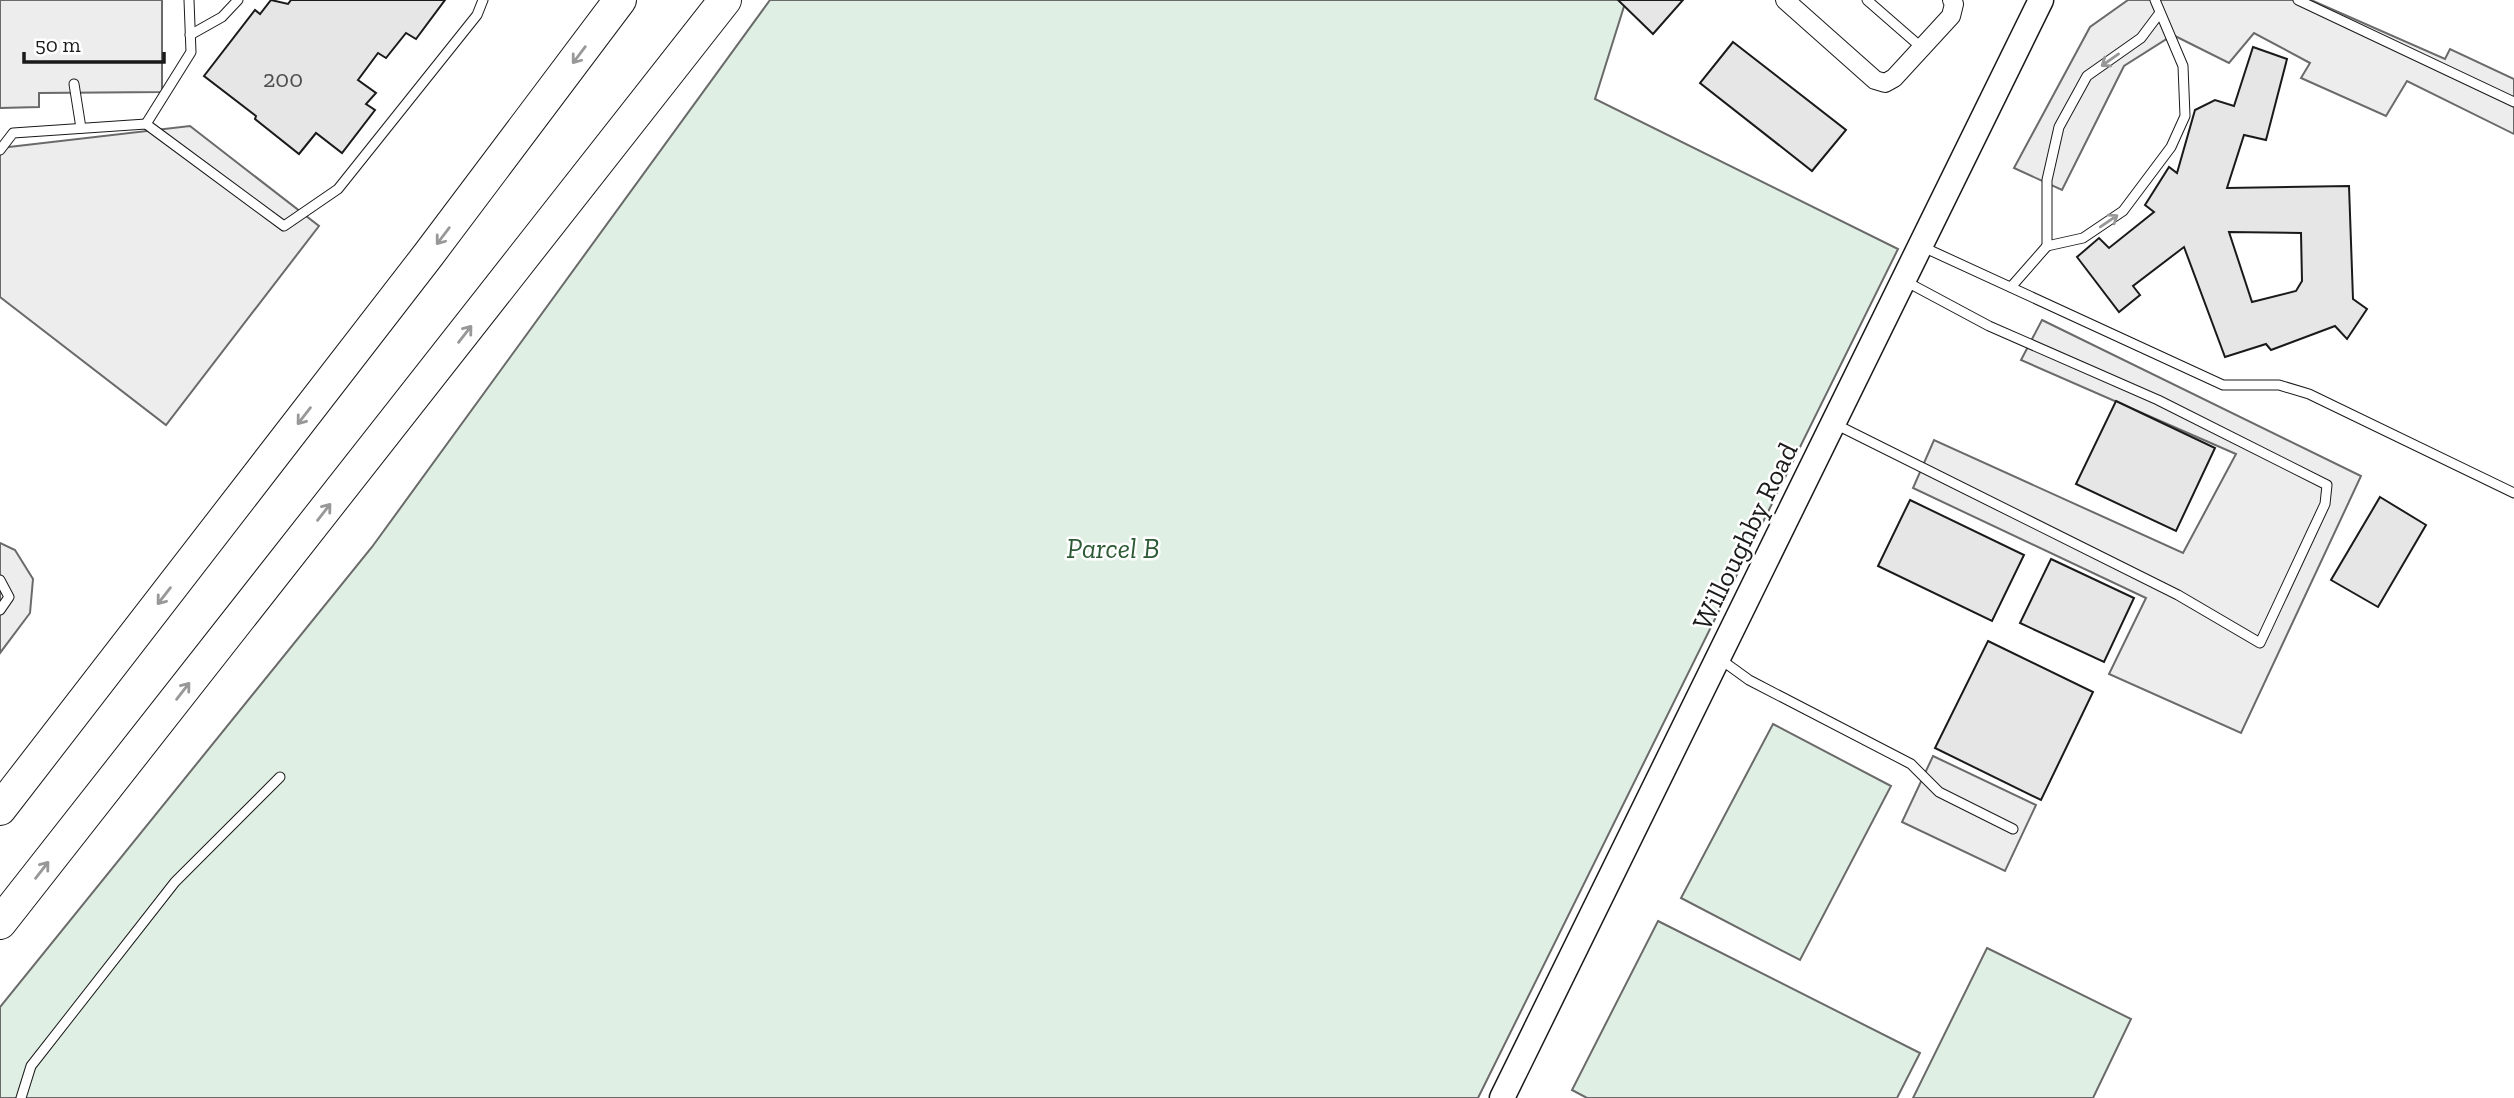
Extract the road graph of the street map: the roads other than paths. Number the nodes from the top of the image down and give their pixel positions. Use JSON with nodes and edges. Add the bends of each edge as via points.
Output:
{"nodes":[{"id":1,"x":189,"y":0,"type":"edge"},
{"id":2,"x":238,"y":0,"type":"edge"},
{"id":3,"x":483,"y":0,"type":"edge"},
{"id":4,"x":620,"y":0,"type":"edge"},
{"id":5,"x":725,"y":0,"type":"edge"},
{"id":6,"x":1785,"y":0,"type":"edge"},
{"id":7,"x":1867,"y":0,"type":"edge"},
{"id":8,"x":1952,"y":0,"type":"edge"},
{"id":9,"x":2041,"y":0,"type":"edge"},
{"id":10,"x":2155,"y":0,"type":"edge"},
{"id":11,"x":2298,"y":0,"type":"edge"},
{"id":12,"x":2159,"y":14,"type":"junction"},
{"id":13,"x":190,"y":35,"type":"junction"},
{"id":14,"x":1922,"y":48,"type":"junction"},
{"id":15,"x":74,"y":84,"type":"dead end"},
{"id":16,"x":2514,"y":102,"type":"edge"},
{"id":17,"x":146,"y":124,"type":"junction"},
{"id":18,"x":81,"y":128,"type":"junction"},
{"id":19,"x":0,"y":150,"type":"edge"},
{"id":20,"x":1920,"y":246,"type":"junction"},
{"id":21,"x":2047,"y":246,"type":"junction"},
{"id":22,"x":1904,"y":280,"type":"junction"},
{"id":23,"x":2011,"y":287,"type":"junction"},
{"id":24,"x":1833,"y":423,"type":"junction"},
{"id":25,"x":2514,"y":493,"type":"edge"},
{"id":26,"x":0,"y":580,"type":"edge"},
{"id":27,"x":0,"y":610,"type":"edge"},
{"id":28,"x":1718,"y":658,"type":"junction"},
{"id":29,"x":280,"y":777,"type":"dead end"},
{"id":30,"x":0,"y":809,"type":"edge"},
{"id":31,"x":2013,"y":829,"type":"dead end"},
{"id":32,"x":0,"y":923,"type":"edge"},
{"id":33,"x":22,"y":1098,"type":"edge"},
{"id":34,"x":1502,"y":1098,"type":"edge"}],
"edges":[{"from":1,"to":13,"type":"lane"},
{"from":2,"to":13,"type":"lane","via":[[222,18]]},
{"from":3,"to":17,"type":"lane","via":[[477,15],[338,189],[284,226]]},
{"from":4,"to":30,"type":"highway","one_way":true},
{"from":32,"to":5,"type":"highway","one_way":true},
{"from":6,"to":14,"type":"street","via":[[1875,80],[1885,83],[1894,78]]},
{"from":7,"to":14,"type":"lane"},
{"from":8,"to":14,"type":"street","via":[[1951,16]]},
{"from":9,"to":20,"type":"street","name":"Willoughby Road"},
{"from":10,"to":12,"type":"lane"},
{"from":11,"to":16,"type":"lane"},
{"from":12,"to":21,"type":"lane","one_way":true,"via":[[2141,38],[2087,76],[2059,127],[2047,180]]},
{"from":21,"to":12,"type":"lane","one_way":true,"via":[[2082,238],[2123,211],[2171,147],[2185,116],[2183,66]]},
{"from":13,"to":17,"type":"lane","via":[[191,52]]},
{"from":15,"to":18,"type":"lane"},
{"from":17,"to":18,"type":"lane"},
{"from":18,"to":19,"type":"lane","via":[[13,133]]},
{"from":20,"to":22,"type":"street","name":"Willoughby Road"},
{"from":20,"to":23,"type":"lane"},
{"from":21,"to":23,"type":"lane"},
{"from":22,"to":24,"type":"street","name":"Willoughby Road"},
{"from":22,"to":24,"type":"lane","via":[[1990,326],[2158,400],[2327,485],[2325,504],[2260,643],[2178,596]]},
{"from":23,"to":25,"type":"lane","via":[[2223,385],[2279,385],[2309,394]]},
{"from":24,"to":28,"type":"street","name":"Willoughby Road"},
{"from":26,"to":27,"type":"lane","via":[[9,597]]},
{"from":28,"to":31,"type":"lane","via":[[1749,680],[1911,764],[1939,792]]},
{"from":28,"to":34,"type":"street","name":"Willoughby Road"},
{"from":29,"to":33,"type":"lane","via":[[175,882],[31,1066]]}]}
